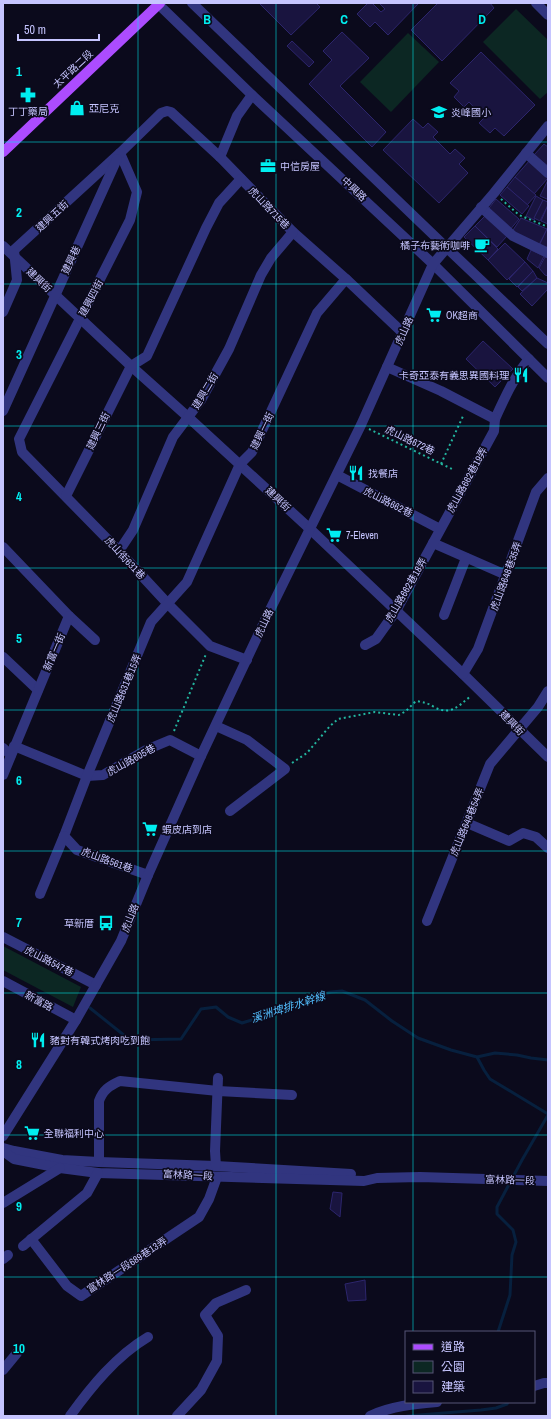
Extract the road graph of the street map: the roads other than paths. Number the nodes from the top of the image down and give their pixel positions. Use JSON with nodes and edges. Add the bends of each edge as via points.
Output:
{"nodes":[{"id":1,"x":192,"y":3,"type":"edge"},
{"id":2,"x":536,"y":3,"type":"edge"},
{"id":3,"x":158,"y":4,"type":"edge"},
{"id":4,"x":548,"y":15,"type":"edge"},
{"id":5,"x":252,"y":95,"type":"junction"},
{"id":6,"x":548,"y":126,"type":"edge"},
{"id":7,"x":135,"y":137,"type":"joint"},
{"id":8,"x":4,"y":148,"type":"edge"},
{"id":9,"x":120,"y":153,"type":"junction"},
{"id":10,"x":526,"y":153,"type":"junction"},
{"id":11,"x":220,"y":157,"type":"junction"},
{"id":12,"x":548,"y":173,"type":"edge"},
{"id":13,"x":241,"y":179,"type":"junction"},
{"id":14,"x":481,"y":207,"type":"junction"},
{"id":15,"x":293,"y":232,"type":"junction"},
{"id":16,"x":3,"y":246,"type":"edge"},
{"id":17,"x":447,"y":248,"type":"junction"},
{"id":18,"x":548,"y":253,"type":"edge"},
{"id":19,"x":15,"y":257,"type":"junction"},
{"id":20,"x":434,"y":264,"type":"junction"},
{"id":21,"x":346,"y":279,"type":"junction"},
{"id":22,"x":55,"y":294,"type":"junction"},
{"id":23,"x":3,"y":312,"type":"edge"},
{"id":24,"x":80,"y":319,"type":"junction"},
{"id":25,"x":403,"y":332,"type":"junction"},
{"id":26,"x":548,"y":343,"type":"edge"},
{"id":27,"x":529,"y":360,"type":"junction"},
{"id":28,"x":131,"y":366,"type":"junction"},
{"id":29,"x":388,"y":367,"type":"junction"},
{"id":30,"x":548,"y":378,"type":"edge"},
{"id":31,"x":3,"y":411,"type":"edge"},
{"id":32,"x":188,"y":417,"type":"junction"},
{"id":33,"x":496,"y":419,"type":"junction"},
{"id":34,"x":19,"y":439,"type":"joint"},
{"id":35,"x":240,"y":464,"type":"junction"},
{"id":36,"x":337,"y":475,"type":"junction"},
{"id":37,"x":548,"y":478,"type":"edge"},
{"id":38,"x":66,"y":496,"type":"junction"},
{"id":39,"x":310,"y":529,"type":"junction"},
{"id":40,"x":440,"y":529,"type":"junction"},
{"id":41,"x":433,"y":543,"type":"junction"},
{"id":42,"x":3,"y":547,"type":"edge"},
{"id":43,"x":119,"y":551,"type":"junction"},
{"id":44,"x":466,"y":558,"type":"junction"},
{"id":45,"x":506,"y":575,"type":"junction"},
{"id":46,"x":168,"y":604,"type":"junction"},
{"id":47,"x":396,"y":611,"type":"junction"},
{"id":48,"x":444,"y":615,"type":"dead end"},
{"id":49,"x":69,"y":616,"type":"junction"},
{"id":50,"x":95,"y":640,"type":"dead end"},
{"id":51,"x":365,"y":645,"type":"dead end"},
{"id":52,"x":3,"y":657,"type":"edge"},
{"id":53,"x":247,"y":660,"type":"junction"},
{"id":54,"x":463,"y":674,"type":"junction"},
{"id":55,"x":38,"y":690,"type":"junction"},
{"id":56,"x":548,"y":690,"type":"edge"},
{"id":57,"x":216,"y":726,"type":"junction"},
{"id":58,"x":520,"y":730,"type":"junction"},
{"id":59,"x":3,"y":748,"type":"edge"},
{"id":60,"x":13,"y":750,"type":"junction"},
{"id":61,"x":201,"y":756,"type":"junction"},
{"id":62,"x":548,"y":757,"type":"edge"},
{"id":63,"x":3,"y":775,"type":"edge"},
{"id":64,"x":87,"y":776,"type":"junction"},
{"id":65,"x":230,"y":811,"type":"dead end"},
{"id":66,"x":467,"y":823,"type":"junction"},
{"id":67,"x":64,"y":836,"type":"junction"},
{"id":68,"x":548,"y":848,"type":"edge"},
{"id":69,"x":148,"y":875,"type":"junction"},
{"id":70,"x":40,"y":894,"type":"dead end"},
{"id":71,"x":427,"y":921,"type":"dead end"},
{"id":72,"x":3,"y":937,"type":"edge"},
{"id":73,"x":3,"y":981,"type":"edge"},
{"id":74,"x":96,"y":985,"type":"junction"},
{"id":75,"x":76,"y":1020,"type":"junction"},
{"id":76,"x":218,"y":1078,"type":"dead end"},
{"id":77,"x":218,"y":1091,"type":"junction"},
{"id":78,"x":292,"y":1095,"type":"dead end"},
{"id":79,"x":3,"y":1136,"type":"edge"},
{"id":80,"x":3,"y":1149,"type":"edge"},
{"id":81,"x":99,"y":1162,"type":"junction"},
{"id":82,"x":216,"y":1166,"type":"junction"},
{"id":83,"x":60,"y":1168,"type":"junction"},
{"id":84,"x":98,"y":1173,"type":"junction"},
{"id":85,"x":217,"y":1177,"type":"junction"},
{"id":86,"x":377,"y":1178,"type":"junction"},
{"id":87,"x":548,"y":1182,"type":"edge"},
{"id":88,"x":3,"y":1204,"type":"edge"},
{"id":89,"x":246,"y":1290,"type":"dead end"},
{"id":90,"x":148,"y":1337,"type":"dead end"},
{"id":91,"x":17,"y":1353,"type":"dead end"},
{"id":92,"x":3,"y":1370,"type":"edge"},
{"id":93,"x":548,"y":1384,"type":"edge"},
{"id":94,"x":535,"y":1386,"type":"edge"},
{"id":95,"x":427,"y":1403,"type":"edge"},
{"id":96,"x":70,"y":1416,"type":"edge"},
{"id":97,"x":177,"y":1416,"type":"edge"},
{"id":98,"x":370,"y":1416,"type":"edge"}],
"edges":[{"from":1,"to":17,"type":"street","name":"中興路"},
{"from":2,"to":4,"type":"street"},
{"from":3,"to":5,"type":"street","name":"中興路"},
{"from":3,"to":8,"type":"main road","name":"太平路二段"},
{"from":5,"to":11,"type":"street","via":[[237,116]]},
{"from":5,"to":20,"type":"street","name":"中興路"},
{"from":6,"to":10,"type":"street","name":"虎山路"},
{"from":7,"to":9,"type":"street","name":"建興五街"},
{"from":7,"to":11,"type":"street","name":"虎山路715巷","via":[[160,113],[167,111]]},
{"from":9,"to":19,"type":"street","name":"建興五街","via":[[14,250]]},
{"from":9,"to":22,"type":"street","name":"建興巷"},
{"from":9,"to":24,"type":"street","name":"建興四街","via":[[137,192],[130,220]]},
{"from":10,"to":12,"type":"street"},
{"from":10,"to":14,"type":"street","name":"虎山路"},
{"from":11,"to":13,"type":"street","name":"虎山路715巷"},
{"from":13,"to":15,"type":"street","name":"虎山路715巷"},
{"from":13,"to":28,"type":"street","via":[[219,203],[147,356]]},
{"from":14,"to":17,"type":"street","name":"虎山路"},
{"from":14,"to":18,"type":"street","via":[[513,236]]},
{"from":15,"to":21,"type":"street","name":"虎山路715巷"},
{"from":15,"to":32,"type":"street","name":"建興二街","via":[[267,264],[229,349],[201,400]]},
{"from":16,"to":19,"type":"street","name":"建興街"},
{"from":17,"to":20,"type":"street","name":"虎山路"},
{"from":17,"to":26,"type":"street","name":"中興路"},
{"from":19,"to":22,"type":"street","name":"建興街"},
{"from":19,"to":23,"type":"street","via":[[16,280]]},
{"from":20,"to":25,"type":"street","name":"虎山路"},
{"from":20,"to":27,"type":"street","name":"中興路"},
{"from":21,"to":25,"type":"street","name":"虎山路715巷"},
{"from":21,"to":35,"type":"street","name":"建興一街","via":[[317,313],[252,452]]},
{"from":22,"to":24,"type":"street","name":"建興街"},
{"from":22,"to":31,"type":"street","name":"建興巷"},
{"from":24,"to":28,"type":"street","name":"建興街"},
{"from":24,"to":34,"type":"street","name":"建興四街"},
{"from":25,"to":29,"type":"street","name":"虎山路"},
{"from":27,"to":30,"type":"street","name":"中興路"},
{"from":27,"to":33,"type":"street","name":"虎山路662巷19弄","via":[[508,391]]},
{"from":28,"to":32,"type":"street","name":"建興街"},
{"from":28,"to":38,"type":"street","name":"建興三街"},
{"from":29,"to":33,"type":"street"},
{"from":29,"to":36,"type":"street","name":"虎山路"},
{"from":32,"to":35,"type":"street","name":"建興街"},
{"from":32,"to":43,"type":"street","name":"建興二街","via":[[173,437],[133,530]]},
{"from":33,"to":40,"type":"street","name":"虎山路662巷19弄","via":[[494,431]]},
{"from":34,"to":38,"type":"street","name":"虎山街631巷","via":[[22,452]]},
{"from":35,"to":39,"type":"street","name":"建興街"},
{"from":35,"to":46,"type":"street","name":"建興一街","via":[[187,582]]},
{"from":36,"to":39,"type":"street","name":"虎山路"},
{"from":36,"to":40,"type":"street","name":"虎山路662巷"},
{"from":37,"to":45,"type":"street","name":"虎山路648巷35弄","via":[[536,492]]},
{"from":38,"to":43,"type":"street","name":"虎山街631巷"},
{"from":39,"to":47,"type":"street","name":"建興街"},
{"from":39,"to":53,"type":"street","name":"虎山路"},
{"from":40,"to":41,"type":"street","name":"虎山路662巷18弄"},
{"from":41,"to":44,"type":"street"},
{"from":41,"to":47,"type":"street","name":"虎山路662巷18弄"},
{"from":42,"to":49,"type":"street"},
{"from":43,"to":46,"type":"street","name":"虎山街631巷"},
{"from":44,"to":45,"type":"street"},
{"from":44,"to":48,"type":"street"},
{"from":45,"to":54,"type":"street","name":"虎山路648巷35弄","via":[[478,649]]},
{"from":46,"to":53,"type":"street","name":"虎山街631巷","via":[[210,646]]},
{"from":46,"to":64,"type":"street","name":"虎山路631巷15弄","via":[[151,622]]},
{"from":47,"to":51,"type":"street","name":"虎山路662巷18弄","via":[[376,638]]},
{"from":47,"to":54,"type":"street","name":"建興街"},
{"from":49,"to":50,"type":"street"},
{"from":49,"to":55,"type":"street","name":"新富一街"},
{"from":52,"to":55,"type":"street"},
{"from":53,"to":57,"type":"street","name":"虎山路"},
{"from":54,"to":58,"type":"street","name":"建興街"},
{"from":55,"to":60,"type":"street","name":"新富一街"},
{"from":56,"to":58,"type":"street","name":"虎山路648巷54弄"},
{"from":57,"to":61,"type":"street","name":"虎山路"},
{"from":57,"to":65,"type":"street","via":[[247,740],[285,769]]},
{"from":58,"to":62,"type":"street","name":"建興街"},
{"from":58,"to":66,"type":"street","name":"虎山路648巷54弄","via":[[490,764]]},
{"from":59,"to":60,"type":"street"},
{"from":60,"to":63,"type":"street","name":"新富一街"},
{"from":60,"to":64,"type":"street"},
{"from":61,"to":64,"type":"street","name":"虎山路605巷","via":[[170,740],[146,750],[103,775]]},
{"from":61,"to":69,"type":"street","name":"虎山路"},
{"from":64,"to":67,"type":"street"},
{"from":66,"to":68,"type":"street","via":[[509,841],[523,833],[536,837]]},
{"from":66,"to":71,"type":"street","name":"虎山路648巷54弄"},
{"from":67,"to":69,"type":"street","name":"虎山路561巷","via":[[77,850]]},
{"from":67,"to":70,"type":"street"},
{"from":69,"to":74,"type":"street","name":"虎山路","via":[[121,941]]},
{"from":72,"to":74,"type":"street","name":"虎山路547巷"},
{"from":73,"to":75,"type":"street","name":"新富路"},
{"from":74,"to":75,"type":"street","name":"虎山路"},
{"from":75,"to":79,"type":"street","name":"虎山路"},
{"from":76,"to":77,"type":"street"},
{"from":77,"to":78,"type":"street"},
{"from":77,"to":81,"type":"street","via":[[120,1081],[110,1085],[102,1093],[99,1101]]},
{"from":77,"to":82,"type":"street"},
{"from":80,"to":81,"type":"street","name":"富林路一段","via":[[62,1160]]},
{"from":80,"to":83,"type":"street","name":"富林路一段","via":[[14,1159]]},
{"from":81,"to":82,"type":"street","name":"富林路一段"},
{"from":82,"to":86,"type":"street","name":"富林路一段","via":[[362,1174]]},
{"from":83,"to":84,"type":"street","name":"富林路一段"},
{"from":83,"to":88,"type":"street"},
{"from":84,"to":85,"type":"street","name":"富林路一段"},
{"from":84,"to":85,"type":"street","name":"富林路一段689巷13弄","via":[[87,1193],[27,1242],[67,1286],[81,1296],[199,1217]]},
{"from":85,"to":86,"type":"street","name":"富林路一段","via":[[364,1181]]},
{"from":86,"to":87,"type":"street","name":"富林路一段","via":[[420,1177]]},
{"from":89,"to":97,"type":"street","via":[[216,1303],[205,1315],[218,1336],[217,1361],[201,1390]]},
{"from":90,"to":96,"type":"street","via":[[116,1361],[87,1392]]},
{"from":91,"to":92,"type":"street"},
{"from":93,"to":94,"type":"street"},
{"from":95,"to":98,"type":"street","via":[[408,1405]]}]}
